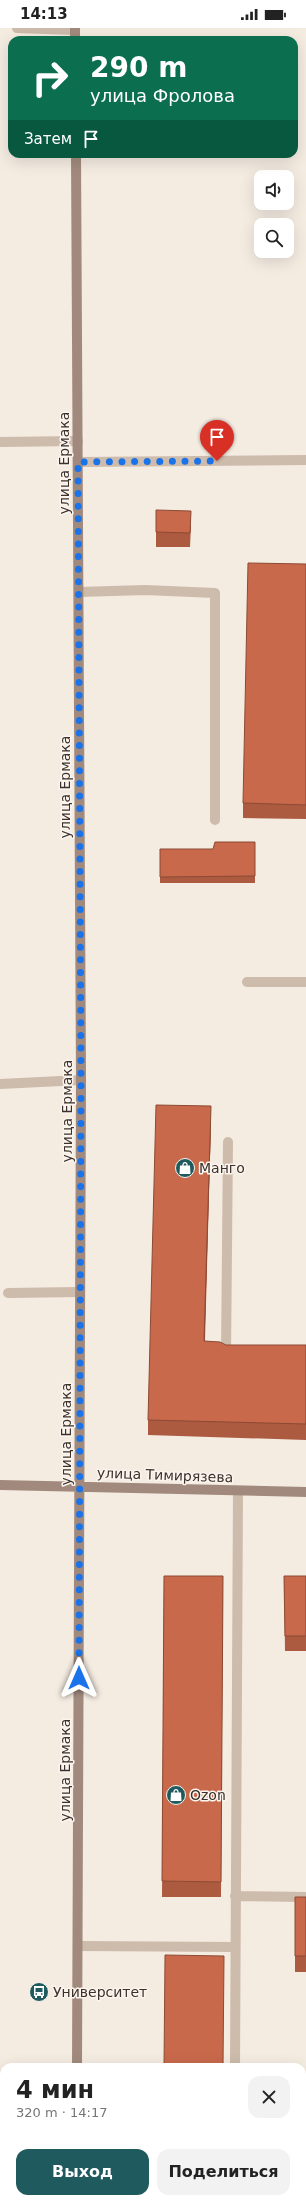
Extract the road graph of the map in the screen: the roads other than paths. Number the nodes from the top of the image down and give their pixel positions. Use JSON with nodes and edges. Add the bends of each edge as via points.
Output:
{"nodes":[{"id":1,"x":17,"y":28,"type":"edge"},
{"id":2,"x":75,"y":33,"type":"edge"},
{"id":3,"x":76,"y":158,"type":"edge"},
{"id":4,"x":78,"y":441,"type":"junction"},
{"id":5,"x":0,"y":442,"type":"edge"},
{"id":6,"x":306,"y":460,"type":"edge"},
{"id":7,"x":78,"y":462,"type":"junction"},
{"id":8,"x":78,"y":592,"type":"junction"},
{"id":9,"x":215,"y":820,"type":"dead end"},
{"id":10,"x":248,"y":982,"type":"dead end"},
{"id":11,"x":306,"y":982,"type":"edge"},
{"id":12,"x":81,"y":1080,"type":"junction"},
{"id":13,"x":0,"y":1084,"type":"edge"},
{"id":14,"x":228,"y":1142,"type":"dead end"},
{"id":15,"x":80,"y":1292,"type":"junction"},
{"id":16,"x":8,"y":1293,"type":"dead end"},
{"id":17,"x":240,"y":1354,"type":"edge"},
{"id":18,"x":0,"y":1485,"type":"edge"},
{"id":19,"x":80,"y":1486,"type":"junction"},
{"id":20,"x":238,"y":1491,"type":"junction"},
{"id":21,"x":306,"y":1492,"type":"edge"},
{"id":22,"x":235,"y":1896,"type":"junction"},
{"id":23,"x":306,"y":1897,"type":"edge"},
{"id":24,"x":78,"y":1946,"type":"junction"},
{"id":25,"x":235,"y":1947,"type":"junction"},
{"id":26,"x":77,"y":2063,"type":"edge"},
{"id":27,"x":234,"y":2063,"type":"edge"}],
"edges":[{"from":1,"to":2,"type":"street"},
{"from":3,"to":4,"type":"main road","name":"улица Ермака"},
{"from":4,"to":5,"type":"street"},
{"from":4,"to":7,"type":"main road","name":"улица Ермака"},
{"from":6,"to":7,"type":"street"},
{"from":7,"to":8,"type":"main road","name":"улица Ермака"},
{"from":8,"to":9,"type":"street","via":[[145,590],[215,593]]},
{"from":8,"to":12,"type":"main road","name":"улица Ермака"},
{"from":10,"to":11,"type":"street"},
{"from":12,"to":13,"type":"street"},
{"from":12,"to":15,"type":"main road","name":"улица Ермака"},
{"from":14,"to":17,"type":"street","via":[[226,1354]]},
{"from":15,"to":16,"type":"street"},
{"from":15,"to":19,"type":"main road","name":"улица Ермака"},
{"from":18,"to":19,"type":"main road","name":"улица Тимирязева"},
{"from":19,"to":20,"type":"main road","name":"улица Тимирязева"},
{"from":19,"to":24,"type":"main road","name":"улица Ермака"},
{"from":20,"to":21,"type":"main road","name":"улица Тимирязева"},
{"from":20,"to":22,"type":"street"},
{"from":22,"to":23,"type":"street"},
{"from":22,"to":25,"type":"street"},
{"from":24,"to":25,"type":"street"},
{"from":24,"to":26,"type":"main road","name":"улица Ермака"},
{"from":25,"to":27,"type":"street"}]}
